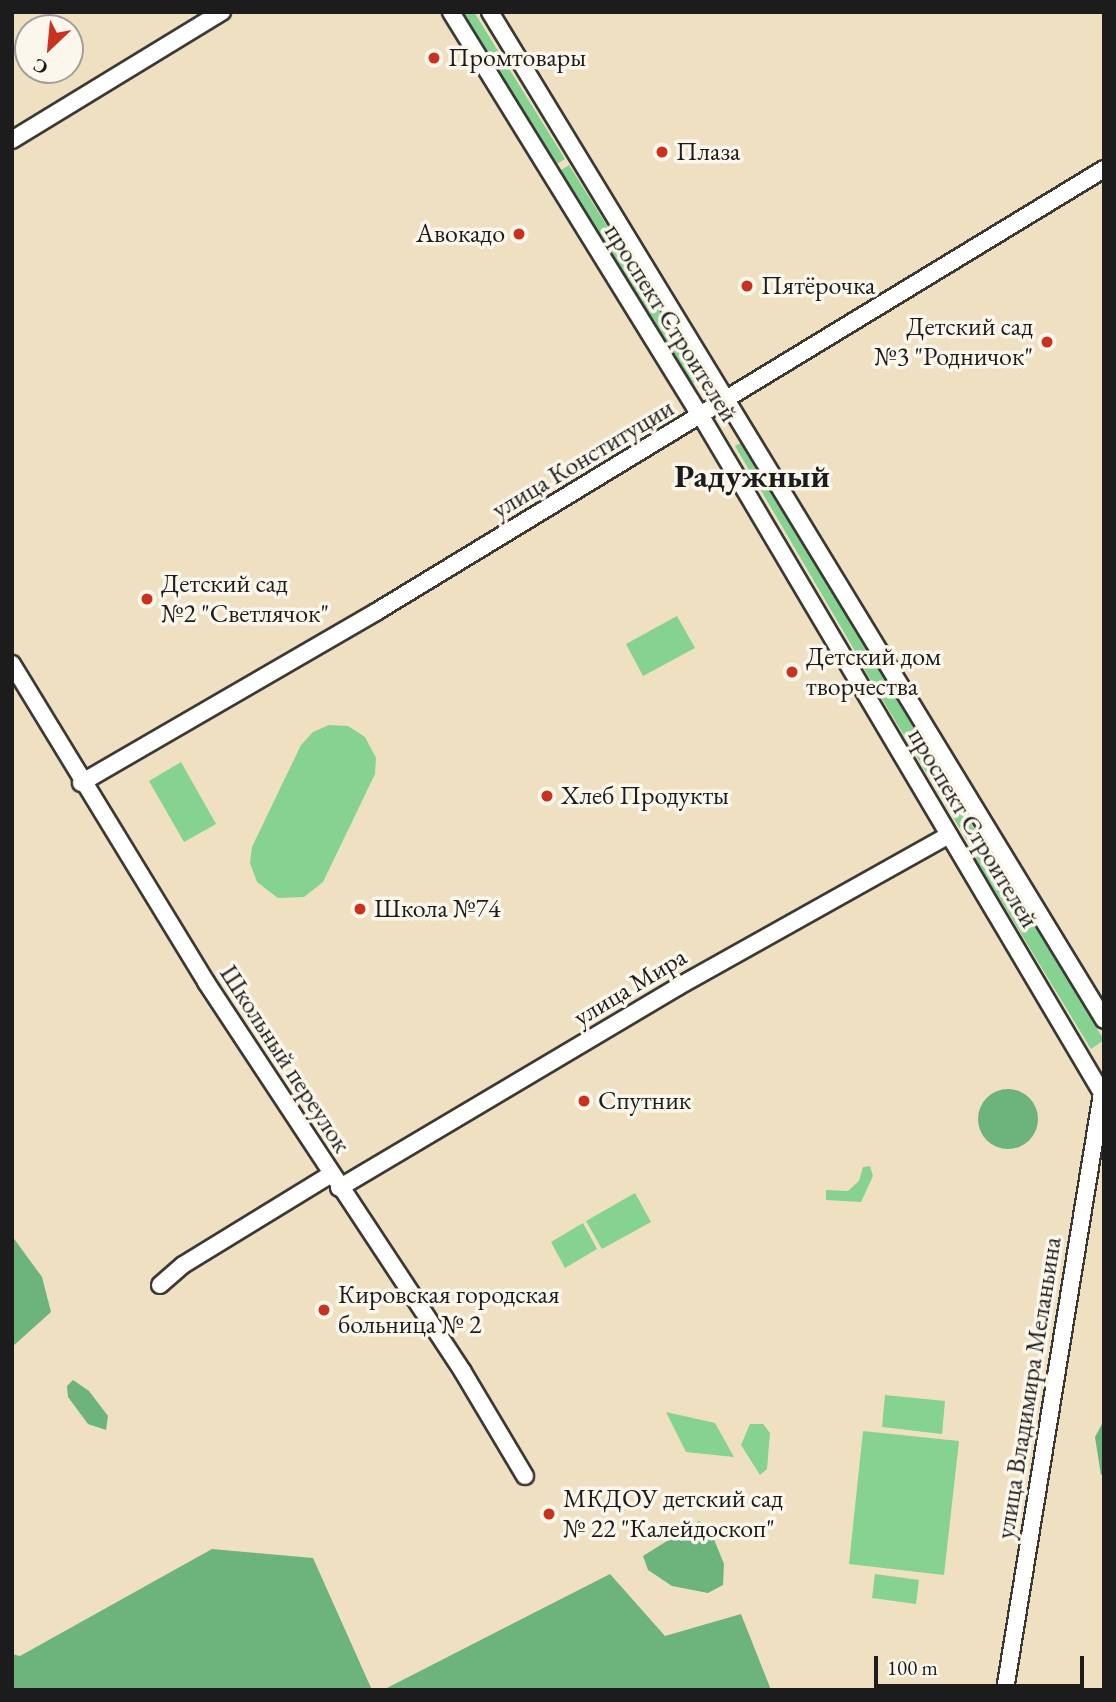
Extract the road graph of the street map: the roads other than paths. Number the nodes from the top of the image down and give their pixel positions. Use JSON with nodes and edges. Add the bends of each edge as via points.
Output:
{"nodes":[{"id":1,"x":222,"y":12,"type":"edge"},
{"id":2,"x":451,"y":12,"type":"edge"},
{"id":3,"x":490,"y":12,"type":"edge"},
{"id":4,"x":12,"y":140,"type":"edge"},
{"id":5,"x":1104,"y":169,"type":"edge"},
{"id":6,"x":729,"y":399,"type":"junction"},
{"id":7,"x":701,"y":416,"type":"junction"},
{"id":8,"x":12,"y":664,"type":"edge"},
{"id":9,"x":81,"y":783,"type":"junction"},
{"id":10,"x":949,"y":835,"type":"junction"},
{"id":11,"x":1104,"y":1020,"type":"edge"},
{"id":12,"x":1103,"y":1093,"type":"edge"},
{"id":13,"x":335,"y":1181,"type":"junction"},
{"id":14,"x":160,"y":1285,"type":"dead end"},
{"id":15,"x":525,"y":1476,"type":"dead end"},
{"id":16,"x":1005,"y":1690,"type":"edge"}],
"edges":[{"from":1,"to":4,"type":"street"},
{"from":2,"to":7,"type":"street","name":"проспект Строителей"},
{"from":3,"to":6,"type":"street","name":"проспект Строителей"},
{"from":5,"to":6,"type":"street","name":"улица Конституции"},
{"from":6,"to":7,"type":"street","name":"улица Конституции"},
{"from":6,"to":11,"type":"street","name":"проспект Строителей"},
{"from":7,"to":9,"type":"street","name":"улица Конституции"},
{"from":7,"to":10,"type":"street","name":"проспект Строителей"},
{"from":8,"to":9,"type":"street","name":"Школьный переулок"},
{"from":9,"to":13,"type":"street","name":"Школьный переулок"},
{"from":10,"to":12,"type":"street","name":"проспект Строителей"},
{"from":10,"to":13,"type":"street","name":"улица Мира"},
{"from":12,"to":16,"type":"street","name":"улица Владимира Меланьина"},
{"from":13,"to":14,"type":"street","name":"улица Мира","via":[[183,1265]]},
{"from":13,"to":15,"type":"street","name":"Школьный переулок","via":[[463,1372]]}]}
